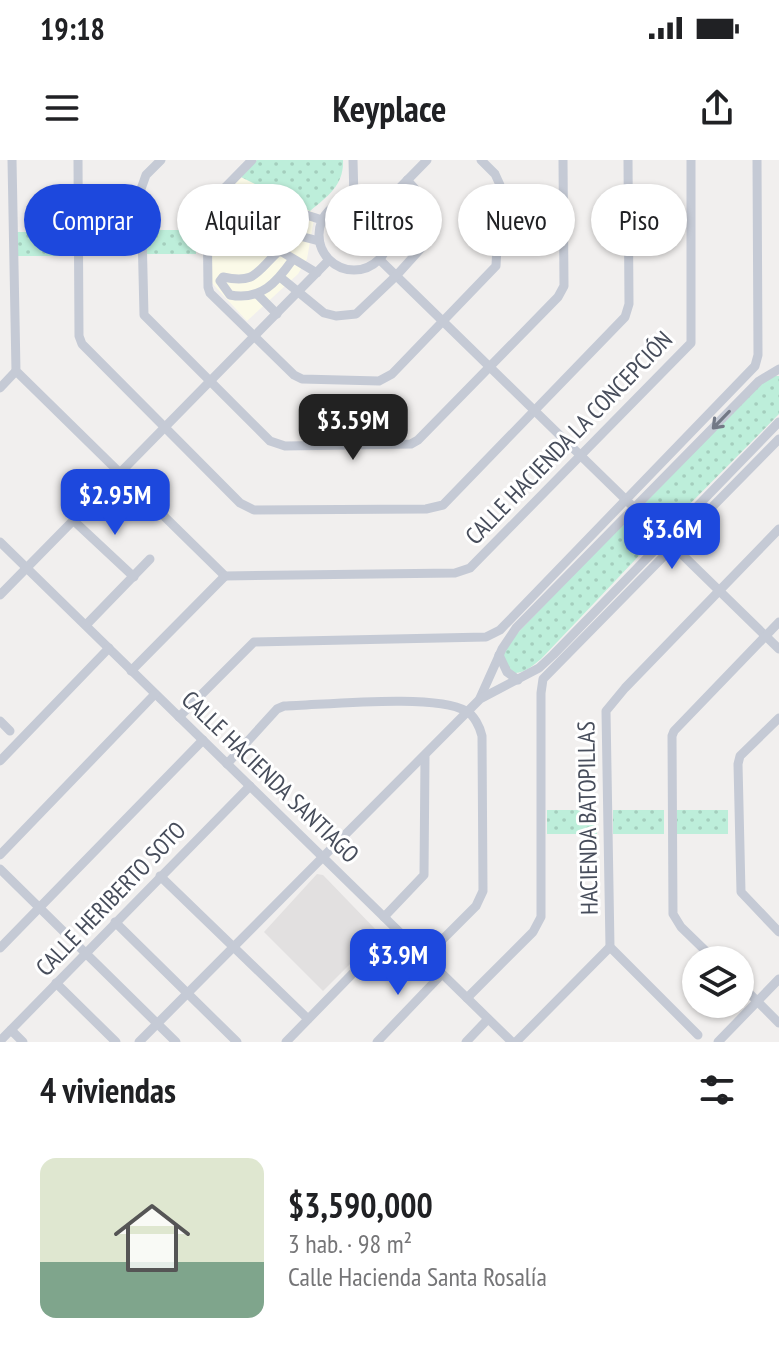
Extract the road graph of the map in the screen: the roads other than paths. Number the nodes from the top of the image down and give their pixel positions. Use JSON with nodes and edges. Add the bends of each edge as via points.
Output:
{"nodes":[{"id":1,"x":12,"y":160,"type":"edge"},
{"id":2,"x":78,"y":160,"type":"edge"},
{"id":3,"x":161,"y":160,"type":"edge"},
{"id":4,"x":252,"y":160,"type":"edge"},
{"id":5,"x":353,"y":160,"type":"edge"},
{"id":6,"x":427,"y":160,"type":"edge"},
{"id":7,"x":481,"y":160,"type":"edge"},
{"id":8,"x":563,"y":160,"type":"edge"},
{"id":9,"x":628,"y":160,"type":"edge"},
{"id":10,"x":691,"y":160,"type":"edge"},
{"id":11,"x":757,"y":160,"type":"edge"},
{"id":12,"x":407,"y":180,"type":"junction"},
{"id":13,"x":228,"y":184,"type":"edge"},
{"id":14,"x":354,"y":184,"type":"edge"},
{"id":15,"x":403,"y":184,"type":"edge"},
{"id":16,"x":309,"y":216,"type":"edge"},
{"id":17,"x":325,"y":217,"type":"edge"},
{"id":18,"x":322,"y":220,"type":"junction"},
{"id":19,"x":309,"y":238,"type":"edge"},
{"id":20,"x":319,"y":241,"type":"junction"},
{"id":21,"x":207,"y":256,"type":"edge"},
{"id":22,"x":383,"y":256,"type":"edge"},
{"id":23,"x":293,"y":259,"type":"junction"},
{"id":24,"x":329,"y":260,"type":"junction"},
{"id":25,"x":380,"y":260,"type":"junction"},
{"id":26,"x":317,"y":273,"type":"junction"},
{"id":27,"x":396,"y":276,"type":"junction"},
{"id":28,"x":280,"y":277,"type":"junction"},
{"id":29,"x":299,"y":292,"type":"junction"},
{"id":30,"x":226,"y":293,"type":"junction"},
{"id":31,"x":257,"y":294,"type":"junction"},
{"id":32,"x":219,"y":302,"type":"junction"},
{"id":33,"x":277,"y":314,"type":"junction"},
{"id":34,"x":444,"y":322,"type":"junction"},
{"id":35,"x":255,"y":336,"type":"junction"},
{"id":36,"x":489,"y":367,"type":"junction"},
{"id":37,"x":779,"y":369,"type":"edge"},
{"id":38,"x":16,"y":371,"type":"junction"},
{"id":39,"x":210,"y":381,"type":"junction"},
{"id":40,"x":0,"y":388,"type":"edge"},
{"id":41,"x":535,"y":411,"type":"junction"},
{"id":42,"x":779,"y":422,"type":"edge"},
{"id":43,"x":165,"y":427,"type":"junction"},
{"id":44,"x":779,"y":439,"type":"edge"},
{"id":45,"x":581,"y":456,"type":"junction"},
{"id":46,"x":119,"y":474,"type":"junction"},
{"id":47,"x":631,"y":505,"type":"junction"},
{"id":48,"x":74,"y":521,"type":"junction"},
{"id":49,"x":779,"y":529,"type":"edge"},
{"id":50,"x":0,"y":542,"type":"edge"},
{"id":51,"x":670,"y":543,"type":"junction"},
{"id":52,"x":150,"y":559,"type":"dead end"},
{"id":53,"x":27,"y":567,"type":"junction"},
{"id":54,"x":225,"y":576,"type":"junction"},
{"id":55,"x":134,"y":577,"type":"junction"},
{"id":56,"x":720,"y":590,"type":"junction"},
{"id":57,"x":0,"y":595,"type":"edge"},
{"id":58,"x":779,"y":622,"type":"edge"},
{"id":59,"x":86,"y":625,"type":"junction"},
{"id":60,"x":766,"y":636,"type":"junction"},
{"id":61,"x":109,"y":648,"type":"junction"},
{"id":62,"x":779,"y":649,"type":"edge"},
{"id":63,"x":499,"y":655,"type":"junction"},
{"id":64,"x":131,"y":671,"type":"junction"},
{"id":65,"x":518,"y":680,"type":"junction"},
{"id":66,"x":155,"y":694,"type":"junction"},
{"id":67,"x":480,"y":699,"type":"junction"},
{"id":68,"x":468,"y":711,"type":"junction"},
{"id":69,"x":179,"y":717,"type":"junction"},
{"id":70,"x":779,"y":718,"type":"edge"},
{"id":71,"x":0,"y":721,"type":"edge"},
{"id":72,"x":10,"y":731,"type":"dead end"},
{"id":73,"x":203,"y":740,"type":"junction"},
{"id":74,"x":425,"y":757,"type":"junction"},
{"id":75,"x":0,"y":761,"type":"edge"},
{"id":76,"x":227,"y":764,"type":"junction"},
{"id":77,"x":250,"y":786,"type":"junction"},
{"id":78,"x":0,"y":855,"type":"edge"},
{"id":79,"x":324,"y":858,"type":"junction"},
{"id":80,"x":0,"y":869,"type":"edge"},
{"id":81,"x":160,"y":876,"type":"junction"},
{"id":82,"x":40,"y":908,"type":"junction"},
{"id":83,"x":384,"y":917,"type":"junction"},
{"id":84,"x":115,"y":922,"type":"junction"},
{"id":85,"x":396,"y":929,"type":"junction"},
{"id":86,"x":779,"y":932,"type":"edge"},
{"id":87,"x":610,"y":942,"type":"junction"},
{"id":88,"x":233,"y":946,"type":"junction"},
{"id":89,"x":701,"y":946,"type":"edge"},
{"id":90,"x":0,"y":948,"type":"edge"},
{"id":91,"x":85,"y":953,"type":"junction"},
{"id":92,"x":425,"y":957,"type":"junction"},
{"id":93,"x":442,"y":974,"type":"junction"},
{"id":94,"x":779,"y":979,"type":"edge"},
{"id":95,"x":56,"y":983,"type":"junction"},
{"id":96,"x":188,"y":993,"type":"junction"},
{"id":97,"x":754,"y":997,"type":"edge"},
{"id":98,"x":467,"y":998,"type":"junction"},
{"id":99,"x":758,"y":1001,"type":"junction"},
{"id":100,"x":308,"y":1019,"type":"junction"},
{"id":101,"x":488,"y":1019,"type":"junction"},
{"id":102,"x":779,"y":1023,"type":"edge"},
{"id":103,"x":157,"y":1024,"type":"junction"},
{"id":104,"x":11,"y":1030,"type":"junction"},
{"id":105,"x":698,"y":1035,"type":"dead end"},
{"id":106,"x":0,"y":1041,"type":"edge"},
{"id":107,"x":23,"y":1042,"type":"edge"},
{"id":108,"x":116,"y":1042,"type":"edge"},
{"id":109,"x":139,"y":1042,"type":"edge"},
{"id":110,"x":176,"y":1042,"type":"edge"},
{"id":111,"x":237,"y":1042,"type":"edge"},
{"id":112,"x":286,"y":1042,"type":"edge"},
{"id":113,"x":377,"y":1042,"type":"edge"},
{"id":114,"x":466,"y":1042,"type":"edge"},
{"id":115,"x":514,"y":1042,"type":"edge"},
{"id":116,"x":718,"y":1042,"type":"edge"}],
"edges":[{"from":1,"to":38,"type":"street"},
{"from":2,"to":43,"type":"street","via":[[80,340]]},
{"from":3,"to":39,"type":"street","via":[[141,189],[144,315]]},
{"from":4,"to":13,"type":"street"},
{"from":5,"to":14,"type":"street"},
{"from":6,"to":12,"type":"street"},
{"from":7,"to":34,"type":"street","via":[[500,185],[499,261]]},
{"from":8,"to":36,"type":"street","via":[[563,292]]},
{"from":9,"to":41,"type":"street","via":[[627,314]]},
{"from":10,"to":45,"type":"street","name":"CALLE HACIENDA LA CONCEPCIÓN","via":[[693,338]]},
{"from":11,"to":47,"type":"street","via":[[757,360]]},
{"from":12,"to":15,"type":"street"},
{"from":12,"to":27,"type":"street","via":[[435,211],[436,220],[433,235]]},
{"from":16,"to":18,"type":"street"},
{"from":17,"to":18,"type":"street"},
{"from":18,"to":20,"type":"street"},
{"from":19,"to":20,"type":"street"},
{"from":20,"to":24,"type":"street"},
{"from":21,"to":32,"type":"street","via":[[208,287]]},
{"from":22,"to":25,"type":"street"},
{"from":23,"to":26,"type":"street"},
{"from":23,"to":28,"type":"street"},
{"from":23,"to":30,"type":"street","via":[[278,252],[254,276],[236,281],[223,277]]},
{"from":24,"to":25,"type":"street","via":[[354,271]]},
{"from":24,"to":26,"type":"street"},
{"from":25,"to":27,"type":"street"},
{"from":26,"to":29,"type":"street"},
{"from":27,"to":29,"type":"street","via":[[351,316],[324,313]]},
{"from":27,"to":34,"type":"street"},
{"from":28,"to":29,"type":"street"},
{"from":28,"to":31,"type":"street"},
{"from":29,"to":33,"type":"street"},
{"from":30,"to":31,"type":"street"},
{"from":30,"to":32,"type":"street"},
{"from":31,"to":33,"type":"street"},
{"from":32,"to":35,"type":"street"},
{"from":33,"to":35,"type":"street"},
{"from":34,"to":35,"type":"street","via":[[379,381],[302,379]]},
{"from":34,"to":36,"type":"street"},
{"from":35,"to":39,"type":"street"},
{"from":36,"to":39,"type":"street","via":[[418,440],[402,446],[276,444]]},
{"from":36,"to":41,"type":"street"},
{"from":37,"to":47,"type":"street","one_way":true,"via":[[759,381]]},
{"from":38,"to":40,"type":"street"},
{"from":38,"to":46,"type":"street"},
{"from":39,"to":43,"type":"street"},
{"from":41,"to":43,"type":"street","via":[[443,505],[426,509],[254,510]]},
{"from":41,"to":45,"type":"street"},
{"from":42,"to":51,"type":"street"},
{"from":43,"to":46,"type":"street"},
{"from":44,"to":51,"type":"street"},
{"from":45,"to":47,"type":"street"},
{"from":45,"to":54,"type":"street","name":"CALLE HACIENDA LA CONCEPCIÓN","via":[[465,571]]},
{"from":46,"to":48,"type":"street"},
{"from":46,"to":54,"type":"street"},
{"from":47,"to":51,"type":"street"},
{"from":47,"to":63,"type":"street","via":[[516,628]]},
{"from":47,"to":69,"type":"street","via":[[490,637],[254,642]]},
{"from":48,"to":53,"type":"street"},
{"from":48,"to":55,"type":"street"},
{"from":49,"to":56,"type":"street","name":"HACIENDA BATOPILLAS"},
{"from":50,"to":53,"type":"street","name":"CALLE HACIENDA SANTIAGO"},
{"from":51,"to":56,"type":"street"},
{"from":51,"to":65,"type":"street","via":[[539,668]]},
{"from":51,"to":98,"type":"street","via":[[542,682],[541,917],[533,932]]},
{"from":52,"to":55,"type":"street"},
{"from":53,"to":57,"type":"street"},
{"from":53,"to":59,"type":"street","name":"CALLE HACIENDA SANTIAGO"},
{"from":54,"to":64,"type":"street"},
{"from":55,"to":59,"type":"street"},
{"from":56,"to":60,"type":"street"},
{"from":56,"to":87,"type":"street","name":"HACIENDA BATOPILLAS","via":[[606,711]]},
{"from":58,"to":60,"type":"street"},
{"from":59,"to":61,"type":"street","name":"CALLE HACIENDA SANTIAGO"},
{"from":60,"to":62,"type":"street"},
{"from":60,"to":89,"type":"street","via":[[672,736],[673,914]]},
{"from":61,"to":64,"type":"street","name":"CALLE HACIENDA SANTIAGO"},
{"from":61,"to":75,"type":"street"},
{"from":63,"to":65,"type":"street"},
{"from":63,"to":67,"type":"street"},
{"from":64,"to":66,"type":"street","name":"CALLE HACIENDA SANTIAGO"},
{"from":65,"to":67,"type":"street"},
{"from":66,"to":69,"type":"street","name":"CALLE HACIENDA SANTIAGO"},
{"from":66,"to":78,"type":"street"},
{"from":67,"to":68,"type":"street"},
{"from":68,"to":74,"type":"street"},
{"from":68,"to":76,"type":"street","via":[[430,701],[284,706]]},
{"from":68,"to":92,"type":"street","via":[[482,736],[483,891],[476,906]]},
{"from":69,"to":73,"type":"street","name":"CALLE HACIENDA SANTIAGO"},
{"from":70,"to":86,"type":"street","via":[[738,764],[741,892]]},
{"from":71,"to":72,"type":"street"},
{"from":73,"to":76,"type":"street","name":"CALLE HACIENDA SANTIAGO"},
{"from":73,"to":82,"type":"street"},
{"from":74,"to":79,"type":"street"},
{"from":74,"to":83,"type":"street","via":[[424,875]]},
{"from":76,"to":77,"type":"street","name":"CALLE HACIENDA SANTIAGO"},
{"from":77,"to":79,"type":"street","name":"CALLE HACIENDA SANTIAGO"},
{"from":77,"to":81,"type":"street","name":"CALLE HERIBERTO SOTO"},
{"from":79,"to":83,"type":"street","name":"CALLE HACIENDA SANTIAGO"},
{"from":79,"to":88,"type":"street"},
{"from":80,"to":82,"type":"street"},
{"from":81,"to":84,"type":"street","name":"CALLE HERIBERTO SOTO"},
{"from":81,"to":88,"type":"street"},
{"from":82,"to":90,"type":"street"},
{"from":82,"to":91,"type":"street"},
{"from":83,"to":85,"type":"street","name":"CALLE HACIENDA SANTIAGO"},
{"from":84,"to":91,"type":"street","name":"CALLE HERIBERTO SOTO"},
{"from":84,"to":96,"type":"street"},
{"from":85,"to":92,"type":"street","name":"CALLE HACIENDA SANTIAGO"},
{"from":85,"to":100,"type":"street"},
{"from":87,"to":105,"type":"street"},
{"from":87,"to":115,"type":"street"},
{"from":88,"to":96,"type":"street"},
{"from":88,"to":100,"type":"street"},
{"from":91,"to":95,"type":"street","name":"CALLE HERIBERTO SOTO"},
{"from":91,"to":103,"type":"street"},
{"from":92,"to":93,"type":"street","name":"CALLE HACIENDA SANTIAGO"},
{"from":93,"to":98,"type":"street","name":"CALLE HACIENDA SANTIAGO"},
{"from":93,"to":113,"type":"street"},
{"from":94,"to":99,"type":"street"},
{"from":95,"to":104,"type":"street","name":"CALLE HERIBERTO SOTO"},
{"from":95,"to":108,"type":"street"},
{"from":96,"to":103,"type":"street"},
{"from":96,"to":111,"type":"street"},
{"from":97,"to":99,"type":"street"},
{"from":98,"to":101,"type":"street","name":"CALLE HACIENDA SANTIAGO"},
{"from":99,"to":102,"type":"street"},
{"from":99,"to":116,"type":"street"},
{"from":100,"to":112,"type":"street"},
{"from":101,"to":114,"type":"street"},
{"from":101,"to":115,"type":"street","name":"CALLE HACIENDA SANTIAGO"},
{"from":103,"to":109,"type":"street"},
{"from":103,"to":110,"type":"street"},
{"from":104,"to":106,"type":"street","name":"CALLE HERIBERTO SOTO"},
{"from":104,"to":107,"type":"street"}]}
